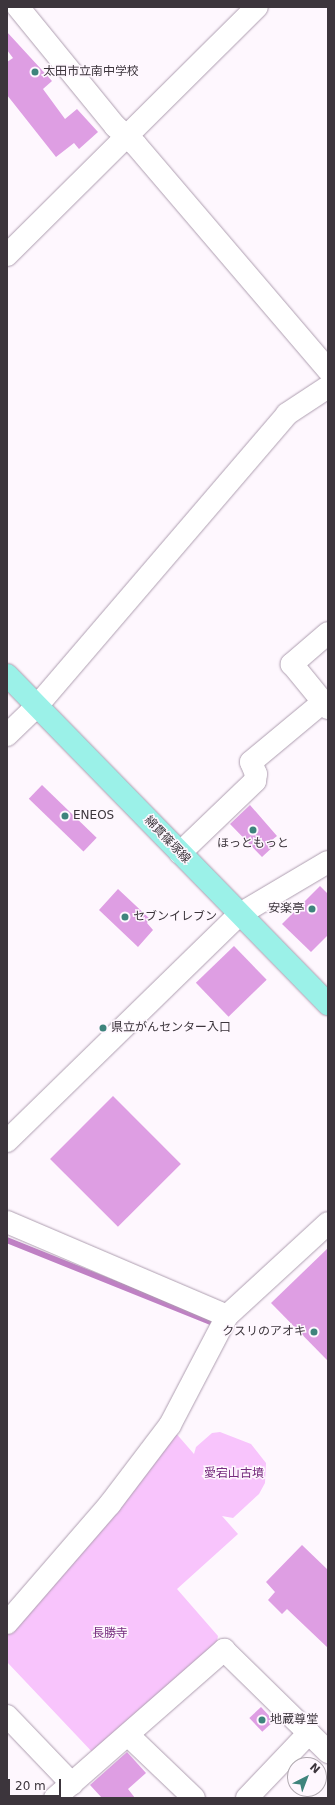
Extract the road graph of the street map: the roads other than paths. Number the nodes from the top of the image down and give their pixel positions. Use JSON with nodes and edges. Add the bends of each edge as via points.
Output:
{"nodes":[{"id":1,"x":18,"y":7,"type":"edge"},
{"id":2,"x":257,"y":7,"type":"edge"},
{"id":3,"x":127,"y":137,"type":"junction"},
{"id":4,"x":7,"y":255,"type":"edge"},
{"id":5,"x":328,"y":370,"type":"edge"},
{"id":6,"x":328,"y":387,"type":"edge"},
{"id":7,"x":328,"y":633,"type":"edge"},
{"id":8,"x":7,"y":675,"type":"edge"},
{"id":9,"x":326,"y":705,"type":"edge"},
{"id":10,"x":37,"y":706,"type":"junction"},
{"id":11,"x":7,"y":735,"type":"edge"},
{"id":12,"x":180,"y":853,"type":"junction"},
{"id":13,"x":328,"y":862,"type":"edge"},
{"id":14,"x":240,"y":914,"type":"junction"},
{"id":15,"x":328,"y":1004,"type":"edge"},
{"id":16,"x":7,"y":1142,"type":"edge"},
{"id":17,"x":7,"y":1222,"type":"edge"},
{"id":18,"x":328,"y":1222,"type":"edge"},
{"id":19,"x":226,"y":1316,"type":"junction"},
{"id":20,"x":7,"y":1623,"type":"edge"},
{"id":21,"x":7,"y":1716,"type":"edge"},
{"id":22,"x":309,"y":1733,"type":"junction"},
{"id":23,"x":128,"y":1735,"type":"junction"},
{"id":24,"x":328,"y":1752,"type":"edge"},
{"id":25,"x":72,"y":1784,"type":"junction"},
{"id":26,"x":55,"y":1798,"type":"edge"},
{"id":27,"x":194,"y":1798,"type":"edge"},
{"id":28,"x":247,"y":1798,"type":"edge"}],
"edges":[{"from":1,"to":3,"type":"street"},
{"from":2,"to":3,"type":"street"},
{"from":3,"to":4,"type":"street"},
{"from":3,"to":5,"type":"street"},
{"from":6,"to":10,"type":"street","via":[[287,414]]},
{"from":7,"to":9,"type":"street","via":[[292,664]]},
{"from":8,"to":10,"type":"main road","name":"綿貫篠塚線"},
{"from":9,"to":12,"type":"street","via":[[251,762],[256,774],[254,781]]},
{"from":10,"to":11,"type":"street"},
{"from":10,"to":12,"type":"main road","name":"綿貫篠塚線"},
{"from":12,"to":14,"type":"main road","name":"綿貫篠塚線"},
{"from":13,"to":14,"type":"street"},
{"from":14,"to":15,"type":"main road","name":"綿貫篠塚線"},
{"from":14,"to":16,"type":"street"},
{"from":17,"to":19,"type":"street"},
{"from":18,"to":19,"type":"street"},
{"from":19,"to":20,"type":"street","via":[[170,1425],[110,1504]]},
{"from":21,"to":25,"type":"street"},
{"from":22,"to":23,"type":"street","via":[[224,1650]]},
{"from":22,"to":24,"type":"street"},
{"from":22,"to":28,"type":"street"},
{"from":23,"to":25,"type":"street"},
{"from":23,"to":27,"type":"street"},
{"from":25,"to":26,"type":"street"}]}
